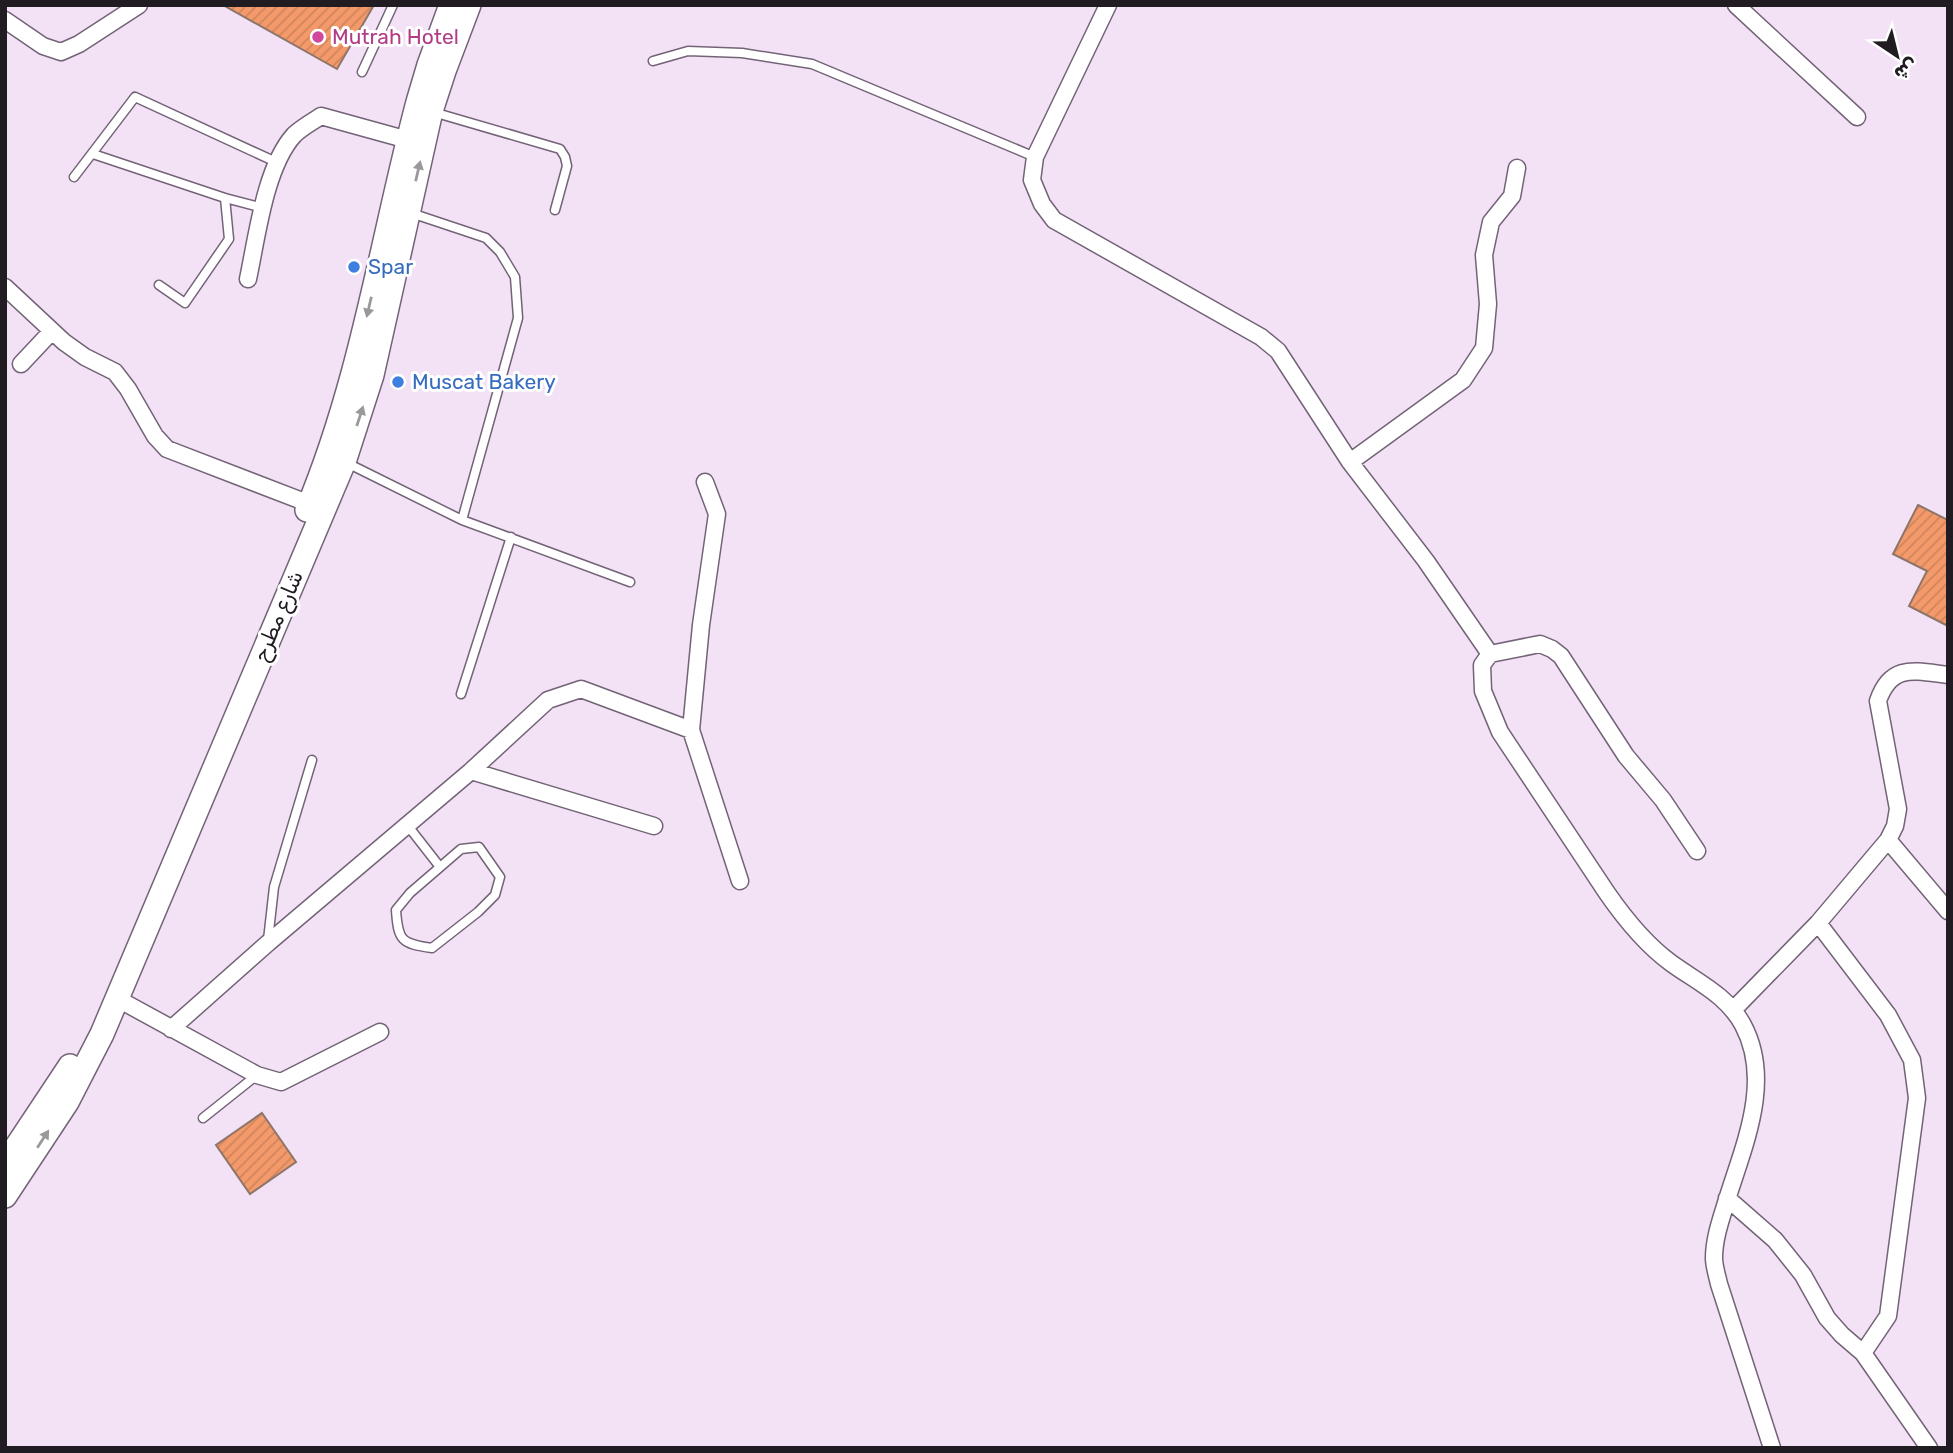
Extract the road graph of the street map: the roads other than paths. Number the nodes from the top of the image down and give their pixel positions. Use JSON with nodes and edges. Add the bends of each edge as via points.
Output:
{"nodes":[{"id":1,"x":139,"y":5,"type":"edge"},
{"id":2,"x":394,"y":5,"type":"edge"},
{"id":3,"x":451,"y":5,"type":"edge"},
{"id":4,"x":469,"y":5,"type":"edge"},
{"id":5,"x":1108,"y":5,"type":"edge"},
{"id":6,"x":1736,"y":5,"type":"edge"},
{"id":7,"x":5,"y":20,"type":"edge"},
{"id":8,"x":653,"y":61,"type":"dead end"},
{"id":9,"x":362,"y":72,"type":"dead end"},
{"id":10,"x":431,"y":111,"type":"junction"},
{"id":11,"x":1857,"y":117,"type":"dead end"},
{"id":12,"x":408,"y":139,"type":"junction"},
{"id":13,"x":93,"y":154,"type":"junction"},
{"id":14,"x":1035,"y":157,"type":"junction"},
{"id":15,"x":276,"y":162,"type":"junction"},
{"id":16,"x":1517,"y":168,"type":"dead end"},
{"id":17,"x":74,"y":177,"type":"dead end"},
{"id":18,"x":225,"y":198,"type":"junction"},
{"id":19,"x":262,"y":208,"type":"junction"},
{"id":20,"x":555,"y":210,"type":"dead end"},
{"id":21,"x":409,"y":213,"type":"junction"},
{"id":22,"x":248,"y":279,"type":"dead end"},
{"id":23,"x":159,"y":285,"type":"dead end"},
{"id":24,"x":5,"y":287,"type":"edge"},
{"id":25,"x":52,"y":331,"type":"junction"},
{"id":26,"x":21,"y":364,"type":"dead end"},
{"id":27,"x":344,"y":462,"type":"junction"},
{"id":28,"x":1350,"y":462,"type":"junction"},
{"id":29,"x":705,"y":482,"type":"dead end"},
{"id":30,"x":310,"y":504,"type":"junction"},
{"id":31,"x":462,"y":520,"type":"junction"},
{"id":32,"x":511,"y":537,"type":"junction"},
{"id":33,"x":630,"y":582,"type":"dead end"},
{"id":34,"x":1490,"y":654,"type":"junction"},
{"id":35,"x":1948,"y":675,"type":"edge"},
{"id":36,"x":461,"y":694,"type":"dead end"},
{"id":37,"x":691,"y":730,"type":"junction"},
{"id":38,"x":312,"y":760,"type":"dead end"},
{"id":39,"x":471,"y":771,"type":"junction"},
{"id":40,"x":408,"y":825,"type":"junction"},
{"id":41,"x":654,"y":826,"type":"dead end"},
{"id":42,"x":1888,"y":840,"type":"junction"},
{"id":43,"x":1696,"y":851,"type":"dead end"},
{"id":44,"x":440,"y":867,"type":"junction"},
{"id":45,"x":740,"y":881,"type":"dead end"},
{"id":46,"x":1948,"y":911,"type":"edge"},
{"id":47,"x":1818,"y":923,"type":"junction"},
{"id":48,"x":268,"y":943,"type":"junction"},
{"id":49,"x":118,"y":999,"type":"junction"},
{"id":50,"x":1733,"y":1010,"type":"junction"},
{"id":51,"x":172,"y":1029,"type":"junction"},
{"id":52,"x":380,"y":1032,"type":"dead end"},
{"id":53,"x":257,"y":1075,"type":"junction"},
{"id":54,"x":203,"y":1118,"type":"dead end"},
{"id":55,"x":5,"y":1164,"type":"edge"},
{"id":56,"x":5,"y":1196,"type":"edge"},
{"id":57,"x":1727,"y":1198,"type":"junction"},
{"id":58,"x":1863,"y":1353,"type":"junction"},
{"id":59,"x":1772,"y":1448,"type":"edge"},
{"id":60,"x":1929,"y":1448,"type":"edge"}],
"edges":[{"from":1,"to":7,"type":"street","via":[[61,52],[43,46]]},
{"from":2,"to":9,"type":"lane"},
{"from":3,"to":12,"type":"main road","name":"شارع مطرح"},
{"from":4,"to":10,"type":"main road","name":"شارع مطرح"},
{"from":5,"to":14,"type":"street"},
{"from":6,"to":11,"type":"street"},
{"from":8,"to":14,"type":"lane","via":[[688,51],[742,53],[812,64]]},
{"from":10,"to":20,"type":"lane","via":[[560,149],[567,166]]},
{"from":21,"to":10,"type":"main road","name":"شارع مطرح","one_way":true},
{"from":12,"to":15,"type":"street","via":[[321,116],[295,135]]},
{"from":12,"to":30,"type":"main road","name":"شارع مطرح","one_way":true,"via":[[350,389]]},
{"from":13,"to":15,"type":"lane","via":[[135,97]]},
{"from":13,"to":17,"type":"lane"},
{"from":13,"to":18,"type":"lane"},
{"from":14,"to":28,"type":"street","via":[[1032,180],[1054,220],[1279,351]]},
{"from":15,"to":19,"type":"street"},
{"from":16,"to":28,"type":"street","via":[[1512,196],[1490,222],[1484,255],[1488,304],[1484,348],[1463,380]]},
{"from":18,"to":19,"type":"lane"},
{"from":18,"to":23,"type":"lane","via":[[229,239],[185,303]]},
{"from":19,"to":22,"type":"street"},
{"from":27,"to":21,"type":"main road","name":"شارع مطرح","one_way":true,"via":[[372,374]]},
{"from":21,"to":31,"type":"lane","via":[[486,238],[515,277],[518,318]]},
{"from":24,"to":25,"type":"street"},
{"from":25,"to":26,"type":"street"},
{"from":25,"to":30,"type":"street","via":[[115,372],[167,450]]},
{"from":27,"to":31,"type":"lane"},
{"from":27,"to":49,"type":"main road","name":"شارع مطرح"},
{"from":28,"to":34,"type":"street"},
{"from":29,"to":37,"type":"street","via":[[717,514]]},
{"from":30,"to":55,"type":"main road","name":"شارع مطرح","via":[[89,1028],[56,1089]]},
{"from":31,"to":32,"type":"lane"},
{"from":32,"to":33,"type":"lane"},
{"from":32,"to":36,"type":"lane"},
{"from":34,"to":43,"type":"street","via":[[1540,644],[1561,656]]},
{"from":34,"to":50,"type":"street","via":[[1482,665],[1483,691],[1500,732],[1606,893],[1646,942],[1717,993]]},
{"from":35,"to":42,"type":"street","via":[[1908,670],[1883,686],[1878,701],[1898,809]]},
{"from":37,"to":39,"type":"street","via":[[581,689],[548,700]]},
{"from":37,"to":45,"type":"street"},
{"from":38,"to":48,"type":"lane","via":[[274,887]]},
{"from":39,"to":40,"type":"street"},
{"from":39,"to":41,"type":"street"},
{"from":40,"to":44,"type":"lane"},
{"from":40,"to":48,"type":"street"},
{"from":42,"to":46,"type":"street"},
{"from":42,"to":47,"type":"street"},
{"from":44,"to":44,"type":"lane","via":[[461,849],[479,847],[500,877],[495,895],[432,948],[405,942],[397,930],[396,910]]},
{"from":47,"to":50,"type":"street"},
{"from":47,"to":58,"type":"street","via":[[1888,1015],[1912,1060],[1917,1098],[1888,1316]]},
{"from":48,"to":51,"type":"street"},
{"from":49,"to":51,"type":"street"},
{"from":56,"to":49,"type":"main road","name":"شارع مطرح","one_way":true,"via":[[67,1102]]},
{"from":50,"to":57,"type":"street","via":[[1754,1056],[1756,1085],[1753,1111]]},
{"from":51,"to":53,"type":"street"},
{"from":52,"to":53,"type":"street","via":[[281,1082]]},
{"from":53,"to":54,"type":"lane"},
{"from":57,"to":58,"type":"street","via":[[1775,1240],[1803,1275],[1827,1318]]},
{"from":57,"to":59,"type":"street","via":[[1714,1259]]},
{"from":58,"to":60,"type":"street"}]}
